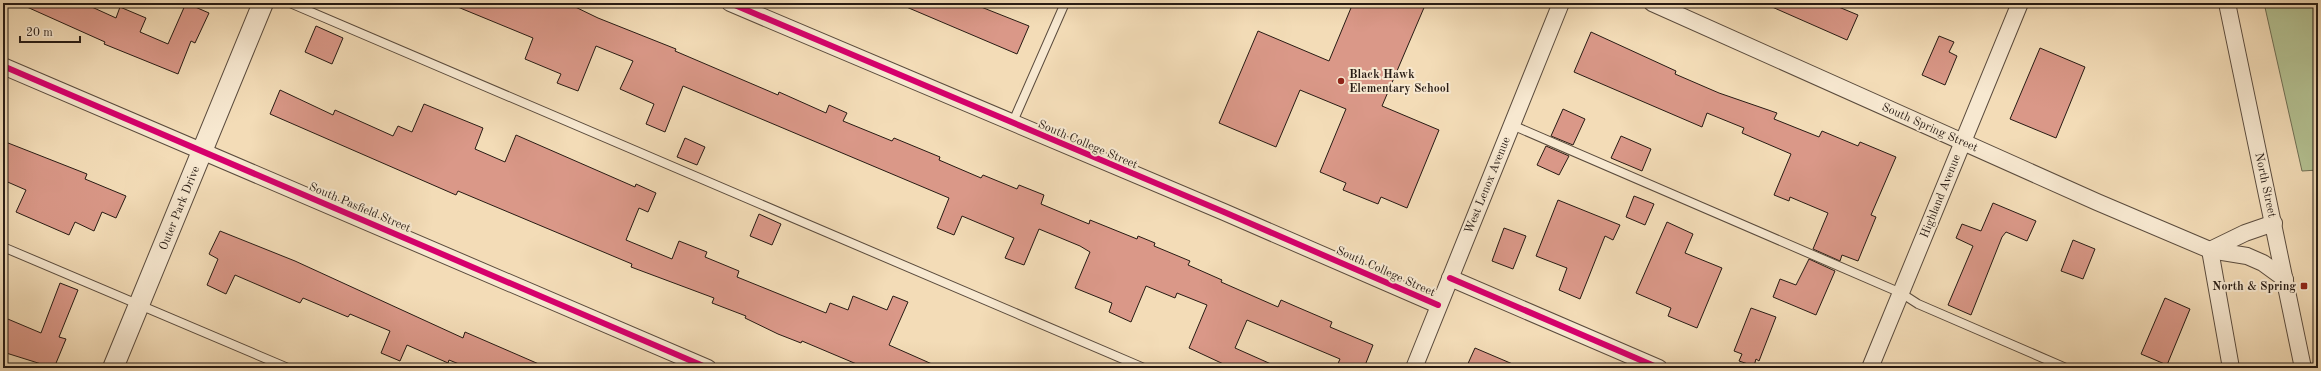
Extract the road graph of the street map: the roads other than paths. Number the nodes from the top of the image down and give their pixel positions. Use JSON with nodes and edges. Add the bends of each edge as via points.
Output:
{"nodes":[{"id":1,"x":263,"y":3,"type":"edge"},
{"id":2,"x":290,"y":3,"type":"edge"},
{"id":3,"x":730,"y":3,"type":"edge"},
{"id":4,"x":1065,"y":3,"type":"edge"},
{"id":5,"x":1561,"y":3,"type":"edge"},
{"id":6,"x":1652,"y":3,"type":"edge"},
{"id":7,"x":2020,"y":3,"type":"edge"},
{"id":8,"x":2227,"y":3,"type":"edge"},
{"id":9,"x":3,"y":66,"type":"edge"},
{"id":10,"x":1012,"y":124,"type":"junction"},
{"id":11,"x":1512,"y":126,"type":"junction"},
{"id":12,"x":1963,"y":141,"type":"junction"},
{"id":13,"x":202,"y":151,"type":"junction"},
{"id":14,"x":2274,"y":223,"type":"junction"},
{"id":15,"x":3,"y":247,"type":"edge"},
{"id":16,"x":2210,"y":250,"type":"junction"},
{"id":17,"x":1450,"y":278,"type":"junction"},
{"id":18,"x":2285,"y":279,"type":"junction"},
{"id":19,"x":1901,"y":292,"type":"junction"},
{"id":20,"x":139,"y":304,"type":"junction"},
{"id":21,"x":1438,"y":305,"type":"junction"},
{"id":22,"x":113,"y":368,"type":"edge"},
{"id":23,"x":288,"y":368,"type":"edge"},
{"id":24,"x":708,"y":368,"type":"edge"},
{"id":25,"x":1144,"y":368,"type":"edge"},
{"id":26,"x":1414,"y":368,"type":"edge"},
{"id":27,"x":1659,"y":368,"type":"edge"},
{"id":28,"x":1870,"y":368,"type":"edge"},
{"id":29,"x":2066,"y":368,"type":"edge"},
{"id":30,"x":2231,"y":368,"type":"edge"},
{"id":31,"x":2303,"y":368,"type":"edge"}],
"edges":[{"from":1,"to":13,"type":"street","name":"Outer Park Drive"},
{"from":2,"to":25,"type":"lane"},
{"from":3,"to":10,"type":"street","name":"South College Street"},
{"from":4,"to":10,"type":"lane"},
{"from":5,"to":11,"type":"street","name":"West Lenox Avenue"},
{"from":6,"to":12,"type":"street","name":"South Spring Street"},
{"from":7,"to":12,"type":"street","name":"Highland Avenue"},
{"from":8,"to":14,"type":"street","name":"North Street"},
{"from":9,"to":13,"type":"street","name":"South Pasfield Street"},
{"from":10,"to":21,"type":"street","name":"South College Street"},
{"from":11,"to":17,"type":"street","name":"West Lenox Avenue"},
{"from":11,"to":19,"type":"lane"},
{"from":12,"to":16,"type":"street","name":"South Spring Street"},
{"from":12,"to":19,"type":"street","name":"Highland Avenue"},
{"from":13,"to":20,"type":"street","name":"Outer Park Drive"},
{"from":13,"to":24,"type":"street","name":"South Pasfield Street"},
{"from":14,"to":16,"type":"street","via":[[2245,233]]},
{"from":14,"to":18,"type":"street","name":"North Street"},
{"from":15,"to":20,"type":"lane"},
{"from":16,"to":18,"type":"street","name":"South Spring Street","via":[[2247,256],[2263,262]]},
{"from":16,"to":30,"type":"street"},
{"from":17,"to":21,"type":"street","name":"West Lenox Avenue"},
{"from":17,"to":27,"type":"street","name":"South College Street"},
{"from":18,"to":31,"type":"street","name":"North Street"},
{"from":19,"to":28,"type":"street","name":"Highland Avenue"},
{"from":19,"to":29,"type":"lane","via":[[1918,304]]},
{"from":20,"to":22,"type":"street","name":"Outer Park Drive"},
{"from":20,"to":23,"type":"lane"},
{"from":21,"to":26,"type":"street","name":"West Lenox Avenue"}]}
